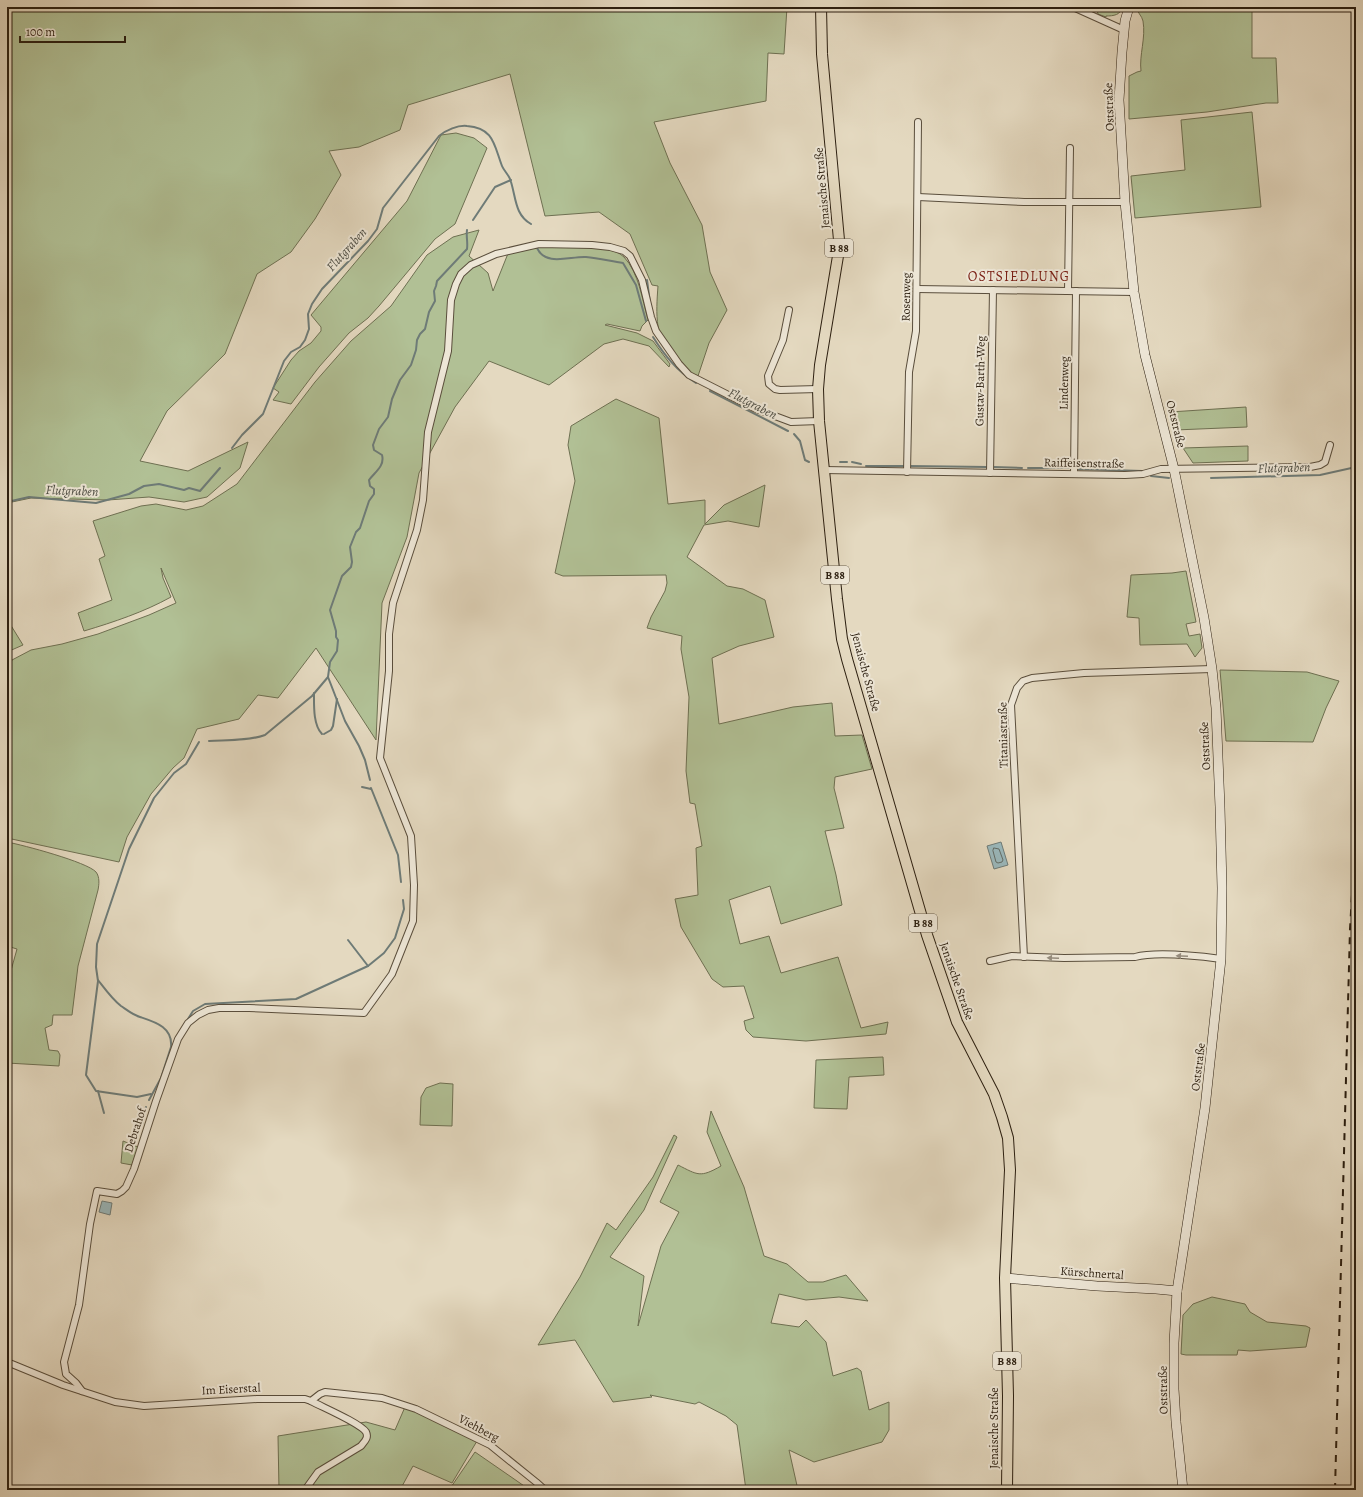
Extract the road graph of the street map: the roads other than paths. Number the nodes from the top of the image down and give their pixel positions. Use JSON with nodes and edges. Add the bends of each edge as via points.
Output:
{"nodes":[{"id":1,"x":826,"y":7,"type":"edge"},
{"id":2,"x":1073,"y":7,"type":"edge"},
{"id":3,"x":1129,"y":7,"type":"edge"},
{"id":4,"x":821,"y":12,"type":"edge"},
{"id":5,"x":1124,"y":30,"type":"junction"},
{"id":6,"x":918,"y":122,"type":"dead end"},
{"id":7,"x":1070,"y":148,"type":"dead end"},
{"id":8,"x":918,"y":197,"type":"junction"},
{"id":9,"x":1070,"y":202,"type":"junction"},
{"id":10,"x":1125,"y":202,"type":"junction"},
{"id":11,"x":917,"y":289,"type":"junction"},
{"id":12,"x":993,"y":290,"type":"junction"},
{"id":13,"x":1068,"y":291,"type":"junction"},
{"id":14,"x":1076,"y":291,"type":"junction"},
{"id":15,"x":1134,"y":292,"type":"junction"},
{"id":16,"x":789,"y":310,"type":"dead end"},
{"id":17,"x":818,"y":389,"type":"junction"},
{"id":18,"x":819,"y":421,"type":"junction"},
{"id":19,"x":1330,"y":445,"type":"dead end"},
{"id":20,"x":1174,"y":469,"type":"junction"},
{"id":21,"x":824,"y":470,"type":"junction"},
{"id":22,"x":907,"y":472,"type":"junction"},
{"id":23,"x":990,"y":473,"type":"junction"},
{"id":24,"x":1074,"y":474,"type":"junction"},
{"id":25,"x":1212,"y":669,"type":"junction"},
{"id":26,"x":1024,"y":957,"type":"junction"},
{"id":27,"x":1221,"y":959,"type":"junction"},
{"id":28,"x":990,"y":961,"type":"dead end"},
{"id":29,"x":1005,"y":1278,"type":"junction"},
{"id":30,"x":1177,"y":1291,"type":"junction"},
{"id":31,"x":7,"y":1362,"type":"edge"},
{"id":32,"x":82,"y":1391,"type":"junction"},
{"id":33,"x":311,"y":1401,"type":"junction"},
{"id":34,"x":305,"y":1490,"type":"edge"},
{"id":35,"x":545,"y":1490,"type":"edge"},
{"id":36,"x":1007,"y":1490,"type":"edge"},
{"id":37,"x":1183,"y":1490,"type":"edge"}],
"edges":[{"from":1,"to":4,"type":"street"},
{"from":2,"to":5,"type":"street"},
{"from":3,"to":5,"type":"street","name":"Oststraße"},
{"from":4,"to":17,"type":"main road","name":"Jenaische Straße","number":"B 88","via":[[822,54],[839,240]]},
{"from":5,"to":10,"type":"street","name":"Oststraße","via":[[1119,100]]},
{"from":6,"to":8,"type":"street","name":"Rosenweg"},
{"from":7,"to":9,"type":"street"},
{"from":8,"to":9,"type":"street"},
{"from":8,"to":11,"type":"street","name":"Rosenweg"},
{"from":9,"to":10,"type":"street"},
{"from":9,"to":13,"type":"street"},
{"from":10,"to":15,"type":"street","name":"Oststraße"},
{"from":11,"to":12,"type":"street"},
{"from":11,"to":22,"type":"street","name":"Rosenweg","via":[[916,331],[909,372]]},
{"from":12,"to":13,"type":"street"},
{"from":12,"to":23,"type":"street","name":"Gustav-Barth-Weg"},
{"from":13,"to":14,"type":"street"},
{"from":14,"to":15,"type":"street"},
{"from":14,"to":24,"type":"street","name":"Lindenweg"},
{"from":15,"to":20,"type":"street","name":"Oststraße","via":[[1145,355]]},
{"from":16,"to":17,"type":"street","via":[[783,340],[768,376],[769,384],[780,390]]},
{"from":17,"to":18,"type":"main road","name":"Jenaische Straße","number":"B 88"},
{"from":18,"to":21,"type":"main road","name":"Jenaische Straße","number":"B 88"},
{"from":18,"to":32,"type":"street","name":"Debrahof","via":[[791,422],[754,408],[689,375],[656,331],[642,280],[630,256],[624,251],[592,245],[539,244],[496,254],[471,265],[462,274],[451,300],[448,351],[428,432],[417,530],[393,603],[389,634],[389,671],[380,758],[411,836],[413,921],[392,974],[364,1013],[219,1008],[198,1015],[188,1024],[178,1039],[126,1187],[117,1194],[97,1191],[79,1304],[64,1362],[66,1374]]},
{"from":19,"to":20,"type":"street","name":"Raiffeisenstraße","via":[[1325,462],[1310,467]]},
{"from":20,"to":24,"type":"street","name":"Raiffeisenstraße","via":[[1125,475]]},
{"from":20,"to":25,"type":"street","name":"Oststraße"},
{"from":21,"to":22,"type":"street","name":"Raiffeisenstraße"},
{"from":21,"to":29,"type":"main road","name":"Jenaische Straße","number":"B 88","via":[[837,599],[847,659],[929,942],[957,1022],[994,1094],[1008,1138],[1010,1170]]},
{"from":22,"to":23,"type":"street","name":"Raiffeisenstraße"},
{"from":23,"to":24,"type":"street","name":"Raiffeisenstraße"},
{"from":25,"to":26,"type":"street","name":"Titaniastraße","via":[[1084,673],[1032,678],[1023,681],[1017,688],[1011,705]]},
{"from":25,"to":27,"type":"street","name":"Oststraße","via":[[1220,807]]},
{"from":27,"to":26,"type":"street","one_way":true,"via":[[1178,955],[1135,958]]},
{"from":26,"to":28,"type":"street","via":[[1012,956]]},
{"from":27,"to":30,"type":"street","name":"Oststraße","via":[[1206,1102]]},
{"from":29,"to":30,"type":"street","name":"Kürschnertal"},
{"from":29,"to":36,"type":"main road","name":"Jenaische Straße","number":"B 88"},
{"from":30,"to":37,"type":"street","name":"Oststraße","via":[[1174,1382]]},
{"from":31,"to":32,"type":"street","name":"Im Eiserstal"},
{"from":32,"to":33,"type":"street","name":"Im Eiserstal","via":[[115,1402],[144,1406],[257,1399],[298,1398]]},
{"from":33,"to":34,"type":"street","name":"Im Eiserstal","via":[[354,1423],[366,1432],[367,1436],[361,1446],[318,1472]]},
{"from":33,"to":35,"type":"street","name":"Viehberg","via":[[325,1392],[382,1398],[416,1409],[490,1445]]}]}
